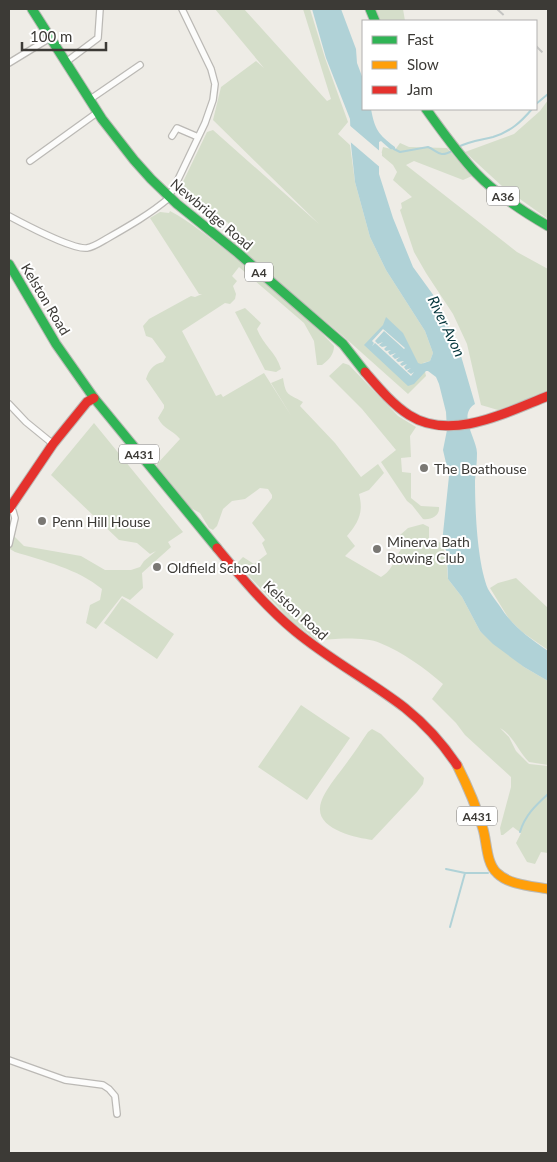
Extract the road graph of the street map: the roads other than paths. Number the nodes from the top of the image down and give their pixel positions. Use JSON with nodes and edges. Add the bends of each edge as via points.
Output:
{"nodes":[{"id":1,"x":32,"y":9,"type":"edge"},
{"id":2,"x":100,"y":9,"type":"edge"},
{"id":3,"x":182,"y":9,"type":"edge"},
{"id":4,"x":50,"y":38,"type":"junction"},
{"id":5,"x":66,"y":62,"type":"junction"},
{"id":6,"x":9,"y":63,"type":"edge"},
{"id":7,"x":140,"y":65,"type":"dead end"},
{"id":8,"x":90,"y":100,"type":"junction"},
{"id":9,"x":427,"y":110,"type":"edge"},
{"id":10,"x":98,"y":112,"type":"junction"},
{"id":11,"x":172,"y":136,"type":"dead end"},
{"id":12,"x":198,"y":137,"type":"junction"},
{"id":13,"x":30,"y":161,"type":"dead end"},
{"id":14,"x":168,"y":197,"type":"junction"},
{"id":15,"x":9,"y":216,"type":"edge"},
{"id":16,"x":548,"y":226,"type":"edge"},
{"id":17,"x":9,"y":264,"type":"edge"},
{"id":18,"x":548,"y":396,"type":"edge"},
{"id":19,"x":94,"y":398,"type":"junction"},
{"id":20,"x":9,"y":404,"type":"edge"},
{"id":21,"x":53,"y":444,"type":"junction"},
{"id":22,"x":9,"y":509,"type":"edge"},
{"id":23,"x":9,"y":544,"type":"edge"},
{"id":24,"x":548,"y":889,"type":"edge"},
{"id":25,"x":9,"y":1060,"type":"edge"},
{"id":26,"x":117,"y":1114,"type":"dead end"}],
"edges":[{"from":1,"to":4,"type":"main road","name":"Newbridge Road","number":"A4"},
{"from":2,"to":5,"type":"street","via":[[98,38]]},
{"from":3,"to":12,"type":"street","via":[[215,79],[210,108]]},
{"from":4,"to":5,"type":"main road","name":"Newbridge Road","number":"A4"},
{"from":4,"to":6,"type":"street"},
{"from":5,"to":8,"type":"main road","name":"Newbridge Road","number":"A4"},
{"from":7,"to":8,"type":"street"},
{"from":8,"to":10,"type":"main road","name":"Newbridge Road","number":"A4"},
{"from":9,"to":16,"type":"main road","number":"A36","via":[[478,174],[500,194]]},
{"from":10,"to":13,"type":"street"},
{"from":10,"to":14,"type":"main road","name":"Newbridge Road","number":"A4","via":[[136,163]]},
{"from":11,"to":12,"type":"street","via":[[175,126]]},
{"from":12,"to":14,"type":"street"},
{"from":14,"to":15,"type":"street","via":[[134,223],[87,248]]},
{"from":14,"to":18,"type":"main road","name":"Newbridge Road","number":"A4","via":[[343,344],[354,361],[402,411],[420,421],[445,425],[483,421]]},
{"from":17,"to":19,"type":"main road","name":"Kelston Road","number":"A431","via":[[56,344]]},
{"from":19,"to":21,"type":"main road","via":[[87,402]]},
{"from":19,"to":24,"type":"main road","name":"Kelston Road","number":"A431","via":[[260,597],[310,643],[406,710],[438,740],[462,777],[496,873],[510,881]]},
{"from":20,"to":21,"type":"street"},
{"from":21,"to":22,"type":"main road"},
{"from":22,"to":23,"type":"street","via":[[15,518]]},
{"from":25,"to":26,"type":"street","via":[[65,1080],[103,1085],[115,1096]]}]}
